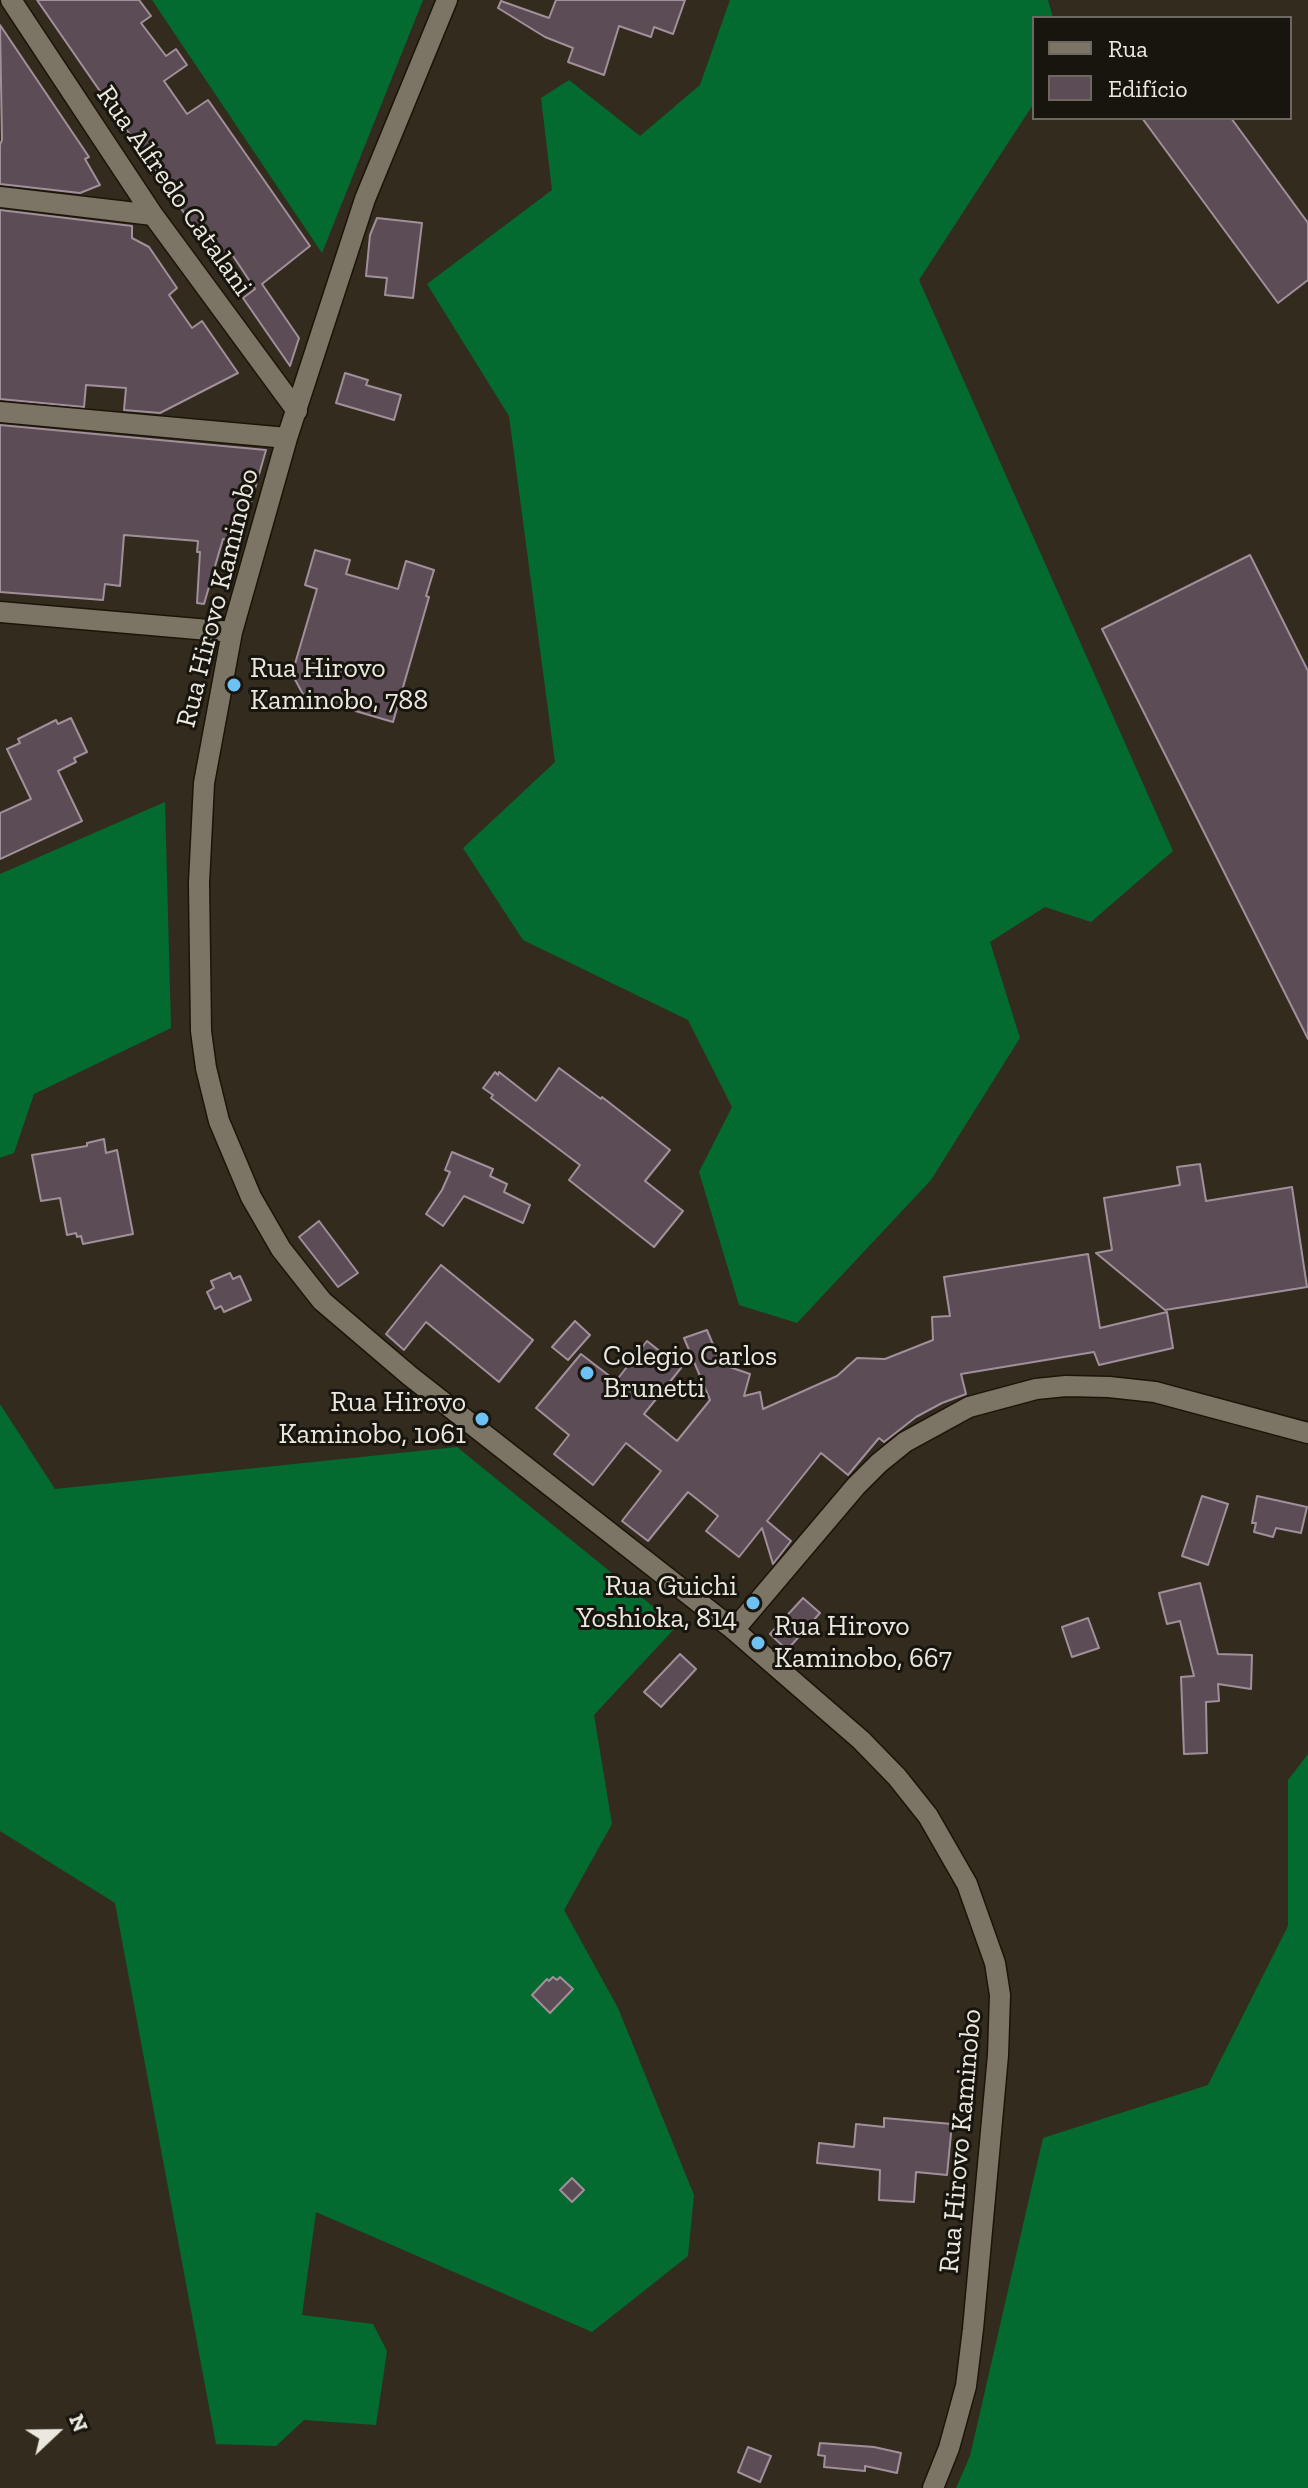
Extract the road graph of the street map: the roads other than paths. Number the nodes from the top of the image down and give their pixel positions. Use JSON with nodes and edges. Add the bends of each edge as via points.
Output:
{"nodes":[{"id":1,"x":11,"y":0,"type":"edge"},
{"id":2,"x":447,"y":0,"type":"edge"},
{"id":3,"x":0,"y":197,"type":"edge"},
{"id":4,"x":153,"y":215,"type":"junction"},
{"id":5,"x":297,"y":411,"type":"junction"},
{"id":6,"x":0,"y":412,"type":"edge"},
{"id":7,"x":287,"y":438,"type":"junction"},
{"id":8,"x":0,"y":612,"type":"edge"},
{"id":9,"x":232,"y":632,"type":"junction"},
{"id":10,"x":1308,"y":1433,"type":"edge"},
{"id":11,"x":734,"y":1630,"type":"junction"},
{"id":12,"x":933,"y":2488,"type":"edge"}],
"edges":[{"from":1,"to":4,"type":"street","name":"Rua Alfredo Catalani"},
{"from":2,"to":5,"type":"street","name":"Rua Hirovo Kaminobo","via":[[365,199]]},
{"from":3,"to":4,"type":"street"},
{"from":4,"to":5,"type":"street","name":"Rua Alfredo Catalani"},
{"from":5,"to":7,"type":"street","name":"Rua Hirovo Kaminobo"},
{"from":6,"to":7,"type":"street"},
{"from":7,"to":9,"type":"street","name":"Rua Hirovo Kaminobo"},
{"from":8,"to":9,"type":"street"},
{"from":9,"to":11,"type":"street","name":"Rua Hirovo Kaminobo","via":[[204,783],[201,1031],[219,1121],[251,1197],[281,1249],[322,1301]]},
{"from":10,"to":11,"type":"street","via":[[1155,1392],[1109,1387],[1036,1389],[969,1407],[905,1442],[879,1463]]},
{"from":11,"to":12,"type":"street","name":"Rua Hirovo Kaminobo","via":[[861,1740],[928,1816],[967,1884],[995,1963],[998,2055],[973,2329],[959,2415]]}]}
